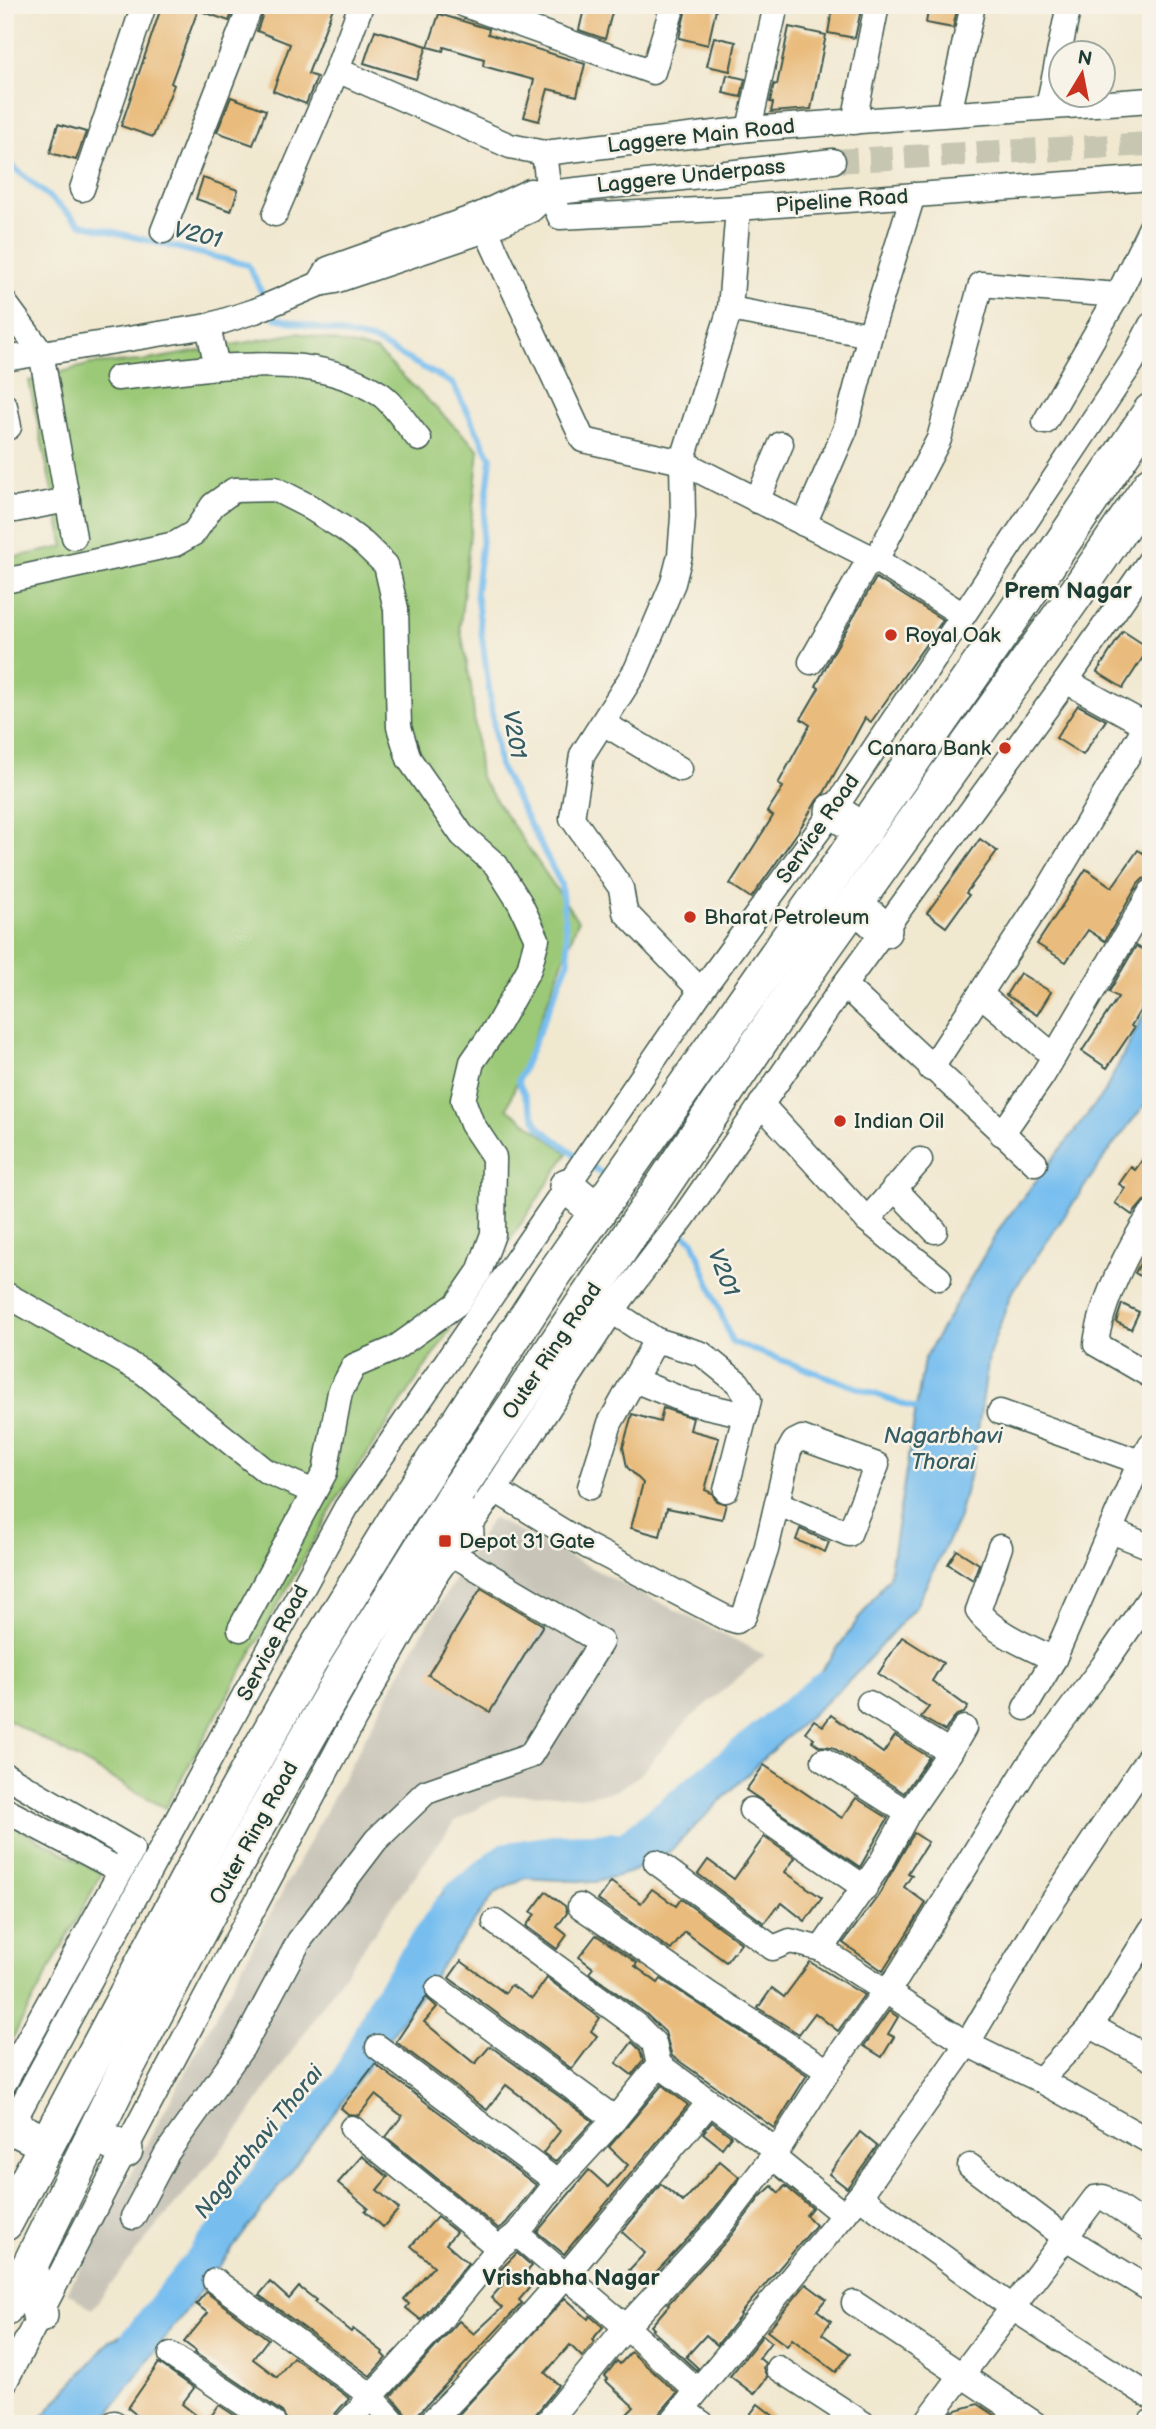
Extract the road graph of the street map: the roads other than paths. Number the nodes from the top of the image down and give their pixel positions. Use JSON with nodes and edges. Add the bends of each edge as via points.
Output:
{"nodes":[{"id":1,"x":145,"y":5,"type":"edge"},
{"id":2,"x":251,"y":5,"type":"edge"},
{"id":3,"x":360,"y":5,"type":"edge"},
{"id":4,"x":465,"y":5,"type":"edge"},
{"id":5,"x":673,"y":5,"type":"edge"},
{"id":6,"x":776,"y":5,"type":"edge"},
{"id":7,"x":877,"y":5,"type":"edge"},
{"id":8,"x":973,"y":5,"type":"edge"},
{"id":9,"x":1069,"y":5,"type":"edge"},
{"id":10,"x":1062,"y":38,"type":"edge"},
{"id":11,"x":337,"y":70,"type":"junction"},
{"id":12,"x":1151,"y":100,"type":"edge"},
{"id":13,"x":1118,"y":102,"type":"edge"},
{"id":14,"x":1048,"y":107,"type":"edge"},
{"id":15,"x":949,"y":114,"type":"junction"},
{"id":16,"x":854,"y":122,"type":"junction"},
{"id":17,"x":749,"y":130,"type":"junction"},
{"id":18,"x":544,"y":153,"type":"junction"},
{"id":19,"x":833,"y":161,"type":"tunnel mouth"},
{"id":20,"x":1151,"y":178,"type":"edge"},
{"id":21,"x":82,"y":189,"type":"dead end"},
{"id":22,"x":549,"y":192,"type":"junction"},
{"id":23,"x":913,"y":195,"type":"junction"},
{"id":24,"x":738,"y":208,"type":"junction"},
{"id":25,"x":275,"y":215,"type":"dead end"},
{"id":26,"x":1151,"y":227,"type":"edge"},
{"id":27,"x":486,"y":230,"type":"junction"},
{"id":28,"x":163,"y":231,"type":"dead end"},
{"id":29,"x":319,"y":284,"type":"junction"},
{"id":30,"x":1118,"y":295,"type":"junction"},
{"id":31,"x":5,"y":303,"type":"edge"},
{"id":32,"x":730,"y":309,"type":"junction"},
{"id":33,"x":1151,"y":325,"type":"edge"},
{"id":34,"x":208,"y":326,"type":"junction"},
{"id":35,"x":870,"y":335,"type":"junction"},
{"id":36,"x":41,"y":352,"type":"junction"},
{"id":37,"x":5,"y":359,"type":"edge"},
{"id":38,"x":217,"y":368,"type":"junction"},
{"id":39,"x":117,"y":378,"type":"dead end"},
{"id":40,"x":1151,"y":411,"type":"edge"},
{"id":41,"x":1045,"y":422,"type":"dead end"},
{"id":42,"x":419,"y":439,"type":"dead end"},
{"id":43,"x":781,"y":444,"type":"dead end"},
{"id":44,"x":682,"y":462,"type":"junction"},
{"id":45,"x":1151,"y":484,"type":"edge"},
{"id":46,"x":68,"y":500,"type":"junction"},
{"id":47,"x":757,"y":501,"type":"junction"},
{"id":48,"x":5,"y":508,"type":"edge"},
{"id":49,"x":804,"y":524,"type":"junction"},
{"id":50,"x":74,"y":537,"type":"dead end"},
{"id":51,"x":873,"y":559,"type":"junction"},
{"id":52,"x":1151,"y":559,"type":"edge"},
{"id":53,"x":5,"y":581,"type":"edge"},
{"id":54,"x":963,"y":615,"type":"junction"},
{"id":55,"x":811,"y":662,"type":"dead end"},
{"id":56,"x":1066,"y":681,"type":"junction"},
{"id":57,"x":603,"y":723,"type":"junction"},
{"id":58,"x":1149,"y":724,"type":"edge"},
{"id":59,"x":680,"y":769,"type":"dead end"},
{"id":60,"x":833,"y":811,"type":"junction"},
{"id":61,"x":864,"y":831,"type":"junction"},
{"id":62,"x":1151,"y":892,"type":"edge"},
{"id":63,"x":855,"y":904,"type":"junction"},
{"id":64,"x":884,"y":930,"type":"junction"},
{"id":65,"x":844,"y":985,"type":"junction"},
{"id":66,"x":701,"y":991,"type":"junction"},
{"id":67,"x":980,"y":994,"type":"junction"},
{"id":68,"x":1054,"y":1056,"type":"junction"},
{"id":69,"x":931,"y":1069,"type":"junction"},
{"id":70,"x":761,"y":1104,"type":"junction"},
{"id":71,"x":1002,"y":1134,"type":"junction"},
{"id":72,"x":920,"y":1160,"type":"dead end"},
{"id":73,"x":1035,"y":1163,"type":"dead end"},
{"id":74,"x":572,"y":1179,"type":"junction"},
{"id":75,"x":894,"y":1188,"type":"junction"},
{"id":76,"x":610,"y":1194,"type":"junction"},
{"id":77,"x":1151,"y":1214,"type":"edge"},
{"id":78,"x":654,"y":1218,"type":"junction"},
{"id":79,"x":867,"y":1220,"type":"junction"},
{"id":80,"x":935,"y":1231,"type":"dead end"},
{"id":81,"x":939,"y":1278,"type":"dead end"},
{"id":82,"x":5,"y":1294,"type":"edge"},
{"id":83,"x":611,"y":1311,"type":"junction"},
{"id":84,"x":656,"y":1340,"type":"junction"},
{"id":85,"x":1151,"y":1376,"type":"edge"},
{"id":86,"x":634,"y":1380,"type":"junction"},
{"id":87,"x":1000,"y":1412,"type":"dead end"},
{"id":88,"x":746,"y":1415,"type":"junction"},
{"id":89,"x":1145,"y":1453,"type":"edge"},
{"id":90,"x":590,"y":1487,"type":"dead end"},
{"id":91,"x":495,"y":1490,"type":"junction"},
{"id":92,"x":726,"y":1490,"type":"dead end"},
{"id":93,"x":313,"y":1492,"type":"junction"},
{"id":94,"x":452,"y":1499,"type":"junction"},
{"id":95,"x":777,"y":1503,"type":"dead end"},
{"id":96,"x":1111,"y":1531,"type":"junction"},
{"id":97,"x":458,"y":1545,"type":"junction"},
{"id":98,"x":1000,"y":1547,"type":"dead end"},
{"id":99,"x":1151,"y":1547,"type":"edge"},
{"id":100,"x":1151,"y":1596,"type":"edge"},
{"id":101,"x":240,"y":1629,"type":"dead end"},
{"id":102,"x":1054,"y":1659,"type":"junction"},
{"id":103,"x":869,"y":1703,"type":"dead end"},
{"id":104,"x":1025,"y":1707,"type":"dead end"},
{"id":105,"x":964,"y":1728,"type":"dead end"},
{"id":106,"x":950,"y":1752,"type":"junction"},
{"id":107,"x":1151,"y":1754,"type":"edge"},
{"id":108,"x":824,"y":1760,"type":"dead end"},
{"id":109,"x":5,"y":1775,"type":"edge"},
{"id":110,"x":5,"y":1810,"type":"edge"},
{"id":111,"x":751,"y":1810,"type":"dead end"},
{"id":112,"x":908,"y":1813,"type":"junction"},
{"id":113,"x":656,"y":1862,"type":"dead end"},
{"id":114,"x":121,"y":1871,"type":"junction"},
{"id":115,"x":865,"y":1888,"type":"junction"},
{"id":116,"x":580,"y":1906,"type":"dead end"},
{"id":117,"x":495,"y":1922,"type":"dead end"},
{"id":118,"x":1151,"y":1930,"type":"edge"},
{"id":119,"x":821,"y":1949,"type":"junction"},
{"id":120,"x":1144,"y":1956,"type":"edge"},
{"id":121,"x":438,"y":1989,"type":"dead end"},
{"id":122,"x":885,"y":1991,"type":"junction"},
{"id":123,"x":1091,"y":2026,"type":"junction"},
{"id":124,"x":967,"y":2044,"type":"junction"},
{"id":125,"x":378,"y":2047,"type":"dead end"},
{"id":126,"x":1151,"y":2059,"type":"edge"},
{"id":127,"x":659,"y":2065,"type":"junction"},
{"id":128,"x":828,"y":2071,"type":"junction"},
{"id":129,"x":1040,"y":2080,"type":"junction"},
{"id":130,"x":5,"y":2082,"type":"edge"},
{"id":131,"x":709,"y":2103,"type":"junction"},
{"id":132,"x":10,"y":2119,"type":"edge"},
{"id":133,"x":615,"y":2119,"type":"junction"},
{"id":134,"x":352,"y":2129,"type":"dead end"},
{"id":135,"x":110,"y":2142,"type":"junction"},
{"id":136,"x":1151,"y":2142,"type":"edge"},
{"id":137,"x":47,"y":2144,"type":"junction"},
{"id":138,"x":775,"y":2154,"type":"junction"},
{"id":139,"x":970,"y":2166,"type":"dead end"},
{"id":140,"x":557,"y":2182,"type":"junction"},
{"id":141,"x":852,"y":2206,"type":"junction"},
{"id":142,"x":132,"y":2217,"type":"dead end"},
{"id":143,"x":5,"y":2223,"type":"edge"},
{"id":144,"x":1151,"y":2230,"type":"edge"},
{"id":145,"x":1066,"y":2238,"type":"junction"},
{"id":146,"x":508,"y":2241,"type":"junction"},
{"id":147,"x":30,"y":2265,"type":"junction"},
{"id":148,"x":565,"y":2276,"type":"junction"},
{"id":149,"x":215,"y":2281,"type":"dead end"},
{"id":150,"x":1151,"y":2290,"type":"edge"},
{"id":151,"x":855,"y":2303,"type":"dead end"},
{"id":152,"x":1012,"y":2306,"type":"junction"},
{"id":153,"x":5,"y":2308,"type":"edge"},
{"id":154,"x":40,"y":2315,"type":"junction"},
{"id":155,"x":626,"y":2327,"type":"junction"},
{"id":156,"x":171,"y":2355,"type":"dead end"},
{"id":157,"x":778,"y":2368,"type":"dead end"},
{"id":158,"x":963,"y":2375,"type":"junction"},
{"id":159,"x":5,"y":2382,"type":"edge"},
{"id":160,"x":370,"y":2395,"type":"junction"},
{"id":161,"x":1151,"y":2397,"type":"edge"},
{"id":162,"x":683,"y":2408,"type":"edge"},
{"id":163,"x":274,"y":2424,"type":"edge"},
{"id":164,"x":346,"y":2424,"type":"edge"},
{"id":165,"x":396,"y":2424,"type":"edge"},
{"id":166,"x":429,"y":2424,"type":"edge"},
{"id":167,"x":546,"y":2424,"type":"edge"},
{"id":168,"x":703,"y":2424,"type":"edge"},
{"id":169,"x":864,"y":2424,"type":"edge"},
{"id":170,"x":925,"y":2424,"type":"edge"},
{"id":171,"x":1035,"y":2424,"type":"edge"}],
"edges":[{"from":1,"to":21,"type":"street"},
{"from":2,"to":28,"type":"street"},
{"from":3,"to":11,"type":"street"},
{"from":4,"to":5,"type":"street","via":[[653,72]]},
{"from":6,"to":17,"type":"street"},
{"from":7,"to":16,"type":"street"},
{"from":8,"to":15,"type":"street"},
{"from":9,"to":10,"type":"street"},
{"from":11,"to":18,"type":"street","name":"Laggere Main Road","via":[[510,146]]},
{"from":11,"to":25,"type":"street"},
{"from":12,"to":13,"type":"street","name":"Laggere Main Road"},
{"from":14,"to":15,"type":"street","name":"Laggere Main Road"},
{"from":15,"to":16,"type":"street","name":"Laggere Main Road"},
{"from":16,"to":17,"type":"street","name":"Laggere Main Road"},
{"from":17,"to":18,"type":"street","name":"Laggere Main Road"},
{"from":18,"to":22,"type":"street"},
{"from":19,"to":22,"type":"street","name":"Laggere Underpass"},
{"from":20,"to":23,"type":"street","name":"Pipeline Road"},
{"from":22,"to":24,"type":"street","name":"Pipeline Road","via":[[560,217]]},
{"from":22,"to":27,"type":"street","via":[[531,210]]},
{"from":22,"to":29,"type":"street","via":[[530,191],[477,216],[328,269]]},
{"from":23,"to":24,"type":"street","name":"Pipeline Road"},
{"from":23,"to":35,"type":"street"},
{"from":24,"to":32,"type":"street"},
{"from":26,"to":30,"type":"street"},
{"from":27,"to":29,"type":"street"},
{"from":27,"to":44,"type":"street","via":[[583,440]]},
{"from":29,"to":34,"type":"street"},
{"from":30,"to":41,"type":"street"},
{"from":30,"to":51,"type":"street","via":[[981,284],[939,439]]},
{"from":31,"to":36,"type":"street"},
{"from":32,"to":35,"type":"street"},
{"from":32,"to":44,"type":"street"},
{"from":33,"to":54,"type":"street","name":"Service Road","via":[[1132,362]]},
{"from":34,"to":36,"type":"street"},
{"from":34,"to":38,"type":"street"},
{"from":35,"to":49,"type":"street","via":[[845,430]]},
{"from":36,"to":37,"type":"street"},
{"from":36,"to":46,"type":"street"},
{"from":38,"to":39,"type":"street"},
{"from":38,"to":42,"type":"street","via":[[291,364],[320,370],[382,395]]},
{"from":40,"to":61,"type":"highway","name":"Outer Ring Road"},
{"from":43,"to":47,"type":"street"},
{"from":44,"to":47,"type":"street"},
{"from":44,"to":57,"type":"street","via":[[683,517],[673,583],[636,670]]},
{"from":45,"to":63,"type":"highway","name":"Outer Ring Road"},
{"from":46,"to":48,"type":"street"},
{"from":46,"to":50,"type":"street"},
{"from":47,"to":49,"type":"street"},
{"from":49,"to":51,"type":"street"},
{"from":51,"to":54,"type":"street"},
{"from":51,"to":55,"type":"street"},
{"from":52,"to":56,"type":"street"},
{"from":53,"to":93,"type":"street","via":[[175,544],[194,533],[213,505],[234,490],[275,489],[343,528],[386,565],[396,609],[399,727],[409,759],[463,835],[496,866],[537,939],[529,969],[472,1062],[463,1100],[472,1124],[495,1157],[493,1234],[479,1272],[457,1304],[394,1349],[354,1366],[340,1392],[325,1472]]},
{"from":54,"to":60,"type":"street","name":"Service Road"},
{"from":56,"to":58,"type":"street"},
{"from":56,"to":64,"type":"street"},
{"from":57,"to":59,"type":"street"},
{"from":57,"to":66,"type":"street","via":[[582,755],[572,818],[621,888],[625,912]]},
{"from":58,"to":67,"type":"street"},
{"from":60,"to":61,"type":"highway"},
{"from":60,"to":66,"type":"street","name":"Service Road"},
{"from":61,"to":76,"type":"highway","name":"Outer Ring Road"},
{"from":62,"to":68,"type":"street"},
{"from":63,"to":64,"type":"highway"},
{"from":63,"to":78,"type":"highway","name":"Outer Ring Road"},
{"from":64,"to":65,"type":"street"},
{"from":65,"to":69,"type":"street"},
{"from":65,"to":70,"type":"street"},
{"from":66,"to":74,"type":"street","name":"Service Road"},
{"from":67,"to":68,"type":"street"},
{"from":67,"to":69,"type":"street"},
{"from":68,"to":71,"type":"street"},
{"from":69,"to":71,"type":"street"},
{"from":70,"to":78,"type":"street","via":[[683,1218]]},
{"from":70,"to":79,"type":"street"},
{"from":71,"to":73,"type":"street"},
{"from":72,"to":75,"type":"street"},
{"from":74,"to":76,"type":"highway"},
{"from":74,"to":132,"type":"street","name":"Service Road","via":[[346,1508]]},
{"from":75,"to":79,"type":"street"},
{"from":75,"to":80,"type":"street"},
{"from":76,"to":137,"type":"highway","name":"Outer Ring Road","via":[[552,1277],[314,1653]]},
{"from":77,"to":85,"type":"street","via":[[1138,1232],[1102,1312],[1096,1344]]},
{"from":78,"to":83,"type":"street"},
{"from":78,"to":94,"type":"highway","name":"Outer Ring Road"},
{"from":79,"to":81,"type":"street"},
{"from":82,"to":93,"type":"street","via":[[143,1372],[266,1471]]},
{"from":83,"to":84,"type":"street"},
{"from":83,"to":91,"type":"street"},
{"from":84,"to":86,"type":"street"},
{"from":84,"to":88,"type":"street","via":[[702,1354],[738,1383],[749,1400]]},
{"from":86,"to":88,"type":"street","via":[[688,1402]]},
{"from":86,"to":90,"type":"street","via":[[610,1423]]},
{"from":87,"to":89,"type":"street"},
{"from":88,"to":92,"type":"street"},
{"from":89,"to":96,"type":"street"},
{"from":91,"to":95,"type":"street","via":[[587,1545],[737,1621],[744,1616]]},
{"from":91,"to":97,"type":"street"},
{"from":93,"to":101,"type":"street"},
{"from":94,"to":97,"type":"highway"},
{"from":94,"to":135,"type":"highway","name":"Outer Ring Road","via":[[347,1668],[212,1906],[127,2067]]},
{"from":96,"to":99,"type":"street"},
{"from":96,"to":102,"type":"street"},
{"from":97,"to":135,"type":"street","via":[[437,1573]]},
{"from":97,"to":142,"type":"street","via":[[461,1559],[601,1642],[530,1756],[426,1793],[376,1840],[299,1941],[242,2049],[167,2153]]},
{"from":98,"to":102,"type":"street","via":[[978,1611],[1016,1640]]},
{"from":100,"to":122,"type":"street","via":[[1028,1766]]},
{"from":102,"to":104,"type":"street"},
{"from":103,"to":106,"type":"street"},
{"from":105,"to":106,"type":"street"},
{"from":106,"to":112,"type":"street"},
{"from":107,"to":124,"type":"street","via":[[1041,1919]]},
{"from":108,"to":112,"type":"street"},
{"from":109,"to":114,"type":"street","via":[[129,1846],[131,1853]]},
{"from":110,"to":114,"type":"street"},
{"from":111,"to":115,"type":"street"},
{"from":112,"to":115,"type":"street"},
{"from":113,"to":119,"type":"street","via":[[773,1948],[790,1941]]},
{"from":114,"to":130,"type":"street"},
{"from":115,"to":119,"type":"street"},
{"from":116,"to":128,"type":"street"},
{"from":117,"to":127,"type":"street","via":[[637,2026],[654,2043]]},
{"from":118,"to":120,"type":"street"},
{"from":119,"to":122,"type":"street"},
{"from":120,"to":123,"type":"street"},
{"from":121,"to":133,"type":"street"},
{"from":122,"to":124,"type":"street"},
{"from":122,"to":128,"type":"street"},
{"from":123,"to":126,"type":"street"},
{"from":123,"to":129,"type":"street"},
{"from":124,"to":129,"type":"street"},
{"from":124,"to":141,"type":"street"},
{"from":125,"to":140,"type":"street"},
{"from":127,"to":131,"type":"street"},
{"from":127,"to":133,"type":"street"},
{"from":128,"to":138,"type":"street"},
{"from":129,"to":136,"type":"street"},
{"from":131,"to":138,"type":"street"},
{"from":131,"to":148,"type":"street"},
{"from":132,"to":137,"type":"highway"},
{"from":133,"to":140,"type":"street"},
{"from":134,"to":146,"type":"street"},
{"from":135,"to":147,"type":"highway","name":"Outer Ring Road"},
{"from":135,"to":154,"type":"street"},
{"from":137,"to":143,"type":"highway","name":"Outer Ring Road"},
{"from":138,"to":141,"type":"street"},
{"from":138,"to":155,"type":"street","via":[[718,2228]]},
{"from":139,"to":145,"type":"street"},
{"from":140,"to":146,"type":"street"},
{"from":141,"to":152,"type":"street","via":[[898,2222]]},
{"from":141,"to":162,"type":"street"},
{"from":144,"to":145,"type":"street","via":[[1103,2197],[1095,2197]]},
{"from":145,"to":150,"type":"street"},
{"from":145,"to":152,"type":"street"},
{"from":146,"to":148,"type":"street"},
{"from":146,"to":160,"type":"street"},
{"from":147,"to":153,"type":"highway","name":"Outer Ring Road"},
{"from":147,"to":154,"type":"highway"},
{"from":148,"to":155,"type":"street"},
{"from":148,"to":166,"type":"street"},
{"from":149,"to":160,"type":"street"},
{"from":151,"to":158,"type":"street"},
{"from":152,"to":158,"type":"street"},
{"from":152,"to":161,"type":"street"},
{"from":154,"to":159,"type":"street"},
{"from":155,"to":162,"type":"street"},
{"from":155,"to":167,"type":"street"},
{"from":156,"to":163,"type":"street"},
{"from":157,"to":169,"type":"street"},
{"from":158,"to":170,"type":"street"},
{"from":158,"to":171,"type":"street"},
{"from":160,"to":164,"type":"street"},
{"from":160,"to":165,"type":"street"},
{"from":162,"to":168,"type":"street"}]}
